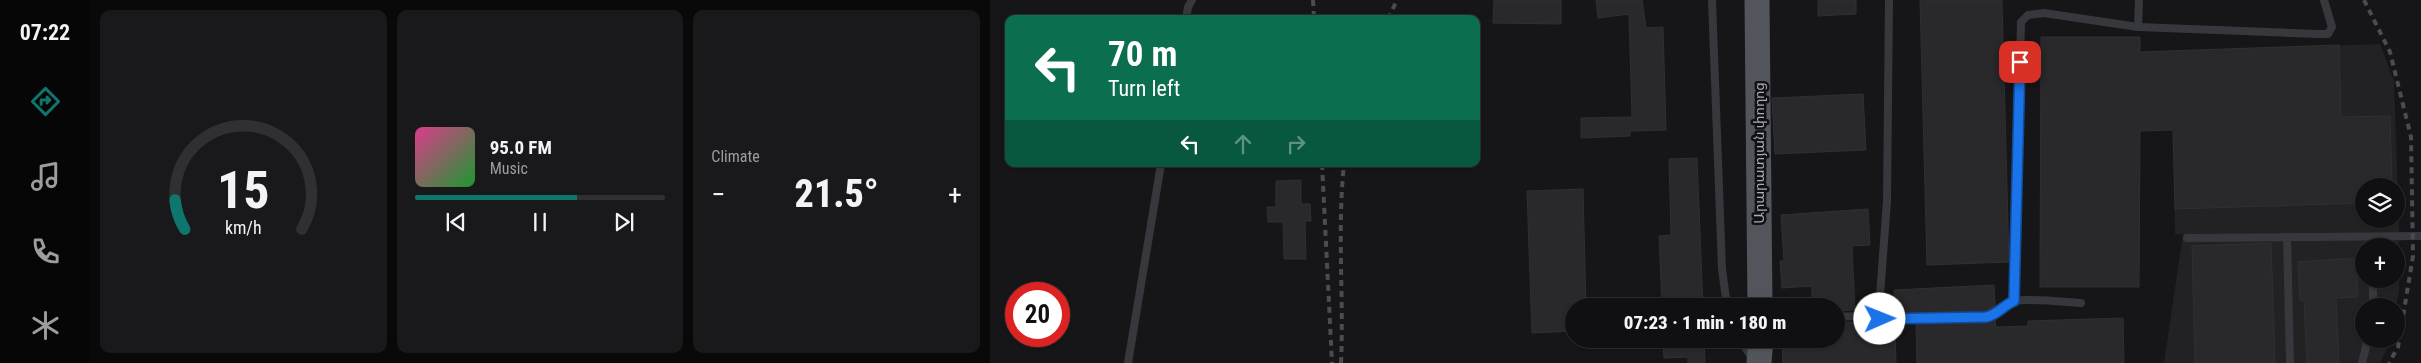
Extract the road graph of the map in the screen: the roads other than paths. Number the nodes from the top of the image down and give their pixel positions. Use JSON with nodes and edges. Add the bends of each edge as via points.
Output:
{"nodes":[{"id":1,"x":1192,"y":0,"type":"edge"},
{"id":2,"x":1712,"y":0,"type":"edge"},
{"id":3,"x":1758,"y":0,"type":"edge"},
{"id":4,"x":1889,"y":0,"type":"edge"},
{"id":5,"x":2139,"y":0,"type":"edge"},
{"id":6,"x":2324,"y":0,"type":"edge"},
{"id":7,"x":1187,"y":15,"type":"edge"},
{"id":8,"x":2138,"y":27,"type":"junction"},
{"id":9,"x":1161,"y":167,"type":"edge"},
{"id":10,"x":2421,"y":236,"type":"edge"},
{"id":11,"x":2374,"y":237,"type":"joint"},
{"id":12,"x":2187,"y":238,"type":"dead end"},
{"id":13,"x":2287,"y":238,"type":"junction"},
{"id":14,"x":1726,"y":298,"type":"edge"},
{"id":15,"x":1760,"y":298,"type":"edge"},
{"id":16,"x":2014,"y":301,"type":"junction"},
{"id":17,"x":2081,"y":303,"type":"dead end"},
{"id":18,"x":1845,"y":317,"type":"edge"},
{"id":19,"x":1880,"y":319,"type":"junction"},
{"id":20,"x":1746,"y":348,"type":"edge"},
{"id":21,"x":1760,"y":348,"type":"edge"},
{"id":22,"x":2366,"y":348,"type":"edge"},
{"id":23,"x":1128,"y":363,"type":"edge"},
{"id":24,"x":1755,"y":363,"type":"edge"},
{"id":25,"x":1759,"y":363,"type":"edge"},
{"id":26,"x":2290,"y":363,"type":"edge"},
{"id":27,"x":2362,"y":363,"type":"edge"}],
"edges":[{"from":1,"to":7,"type":"lane"},
{"from":2,"to":14,"type":"lane","via":[[1722,269]]},
{"from":3,"to":15,"type":"main road","name":"Արարատյան փողոց"},
{"from":4,"to":19,"type":"lane","via":[[1887,201]]},
{"from":5,"to":8,"type":"lane"},
{"from":6,"to":8,"type":"lane","via":[[2332,27],[2328,34]]},
{"from":8,"to":16,"type":"lane","via":[[2044,13],[2028,15],[2021,22]]},
{"from":9,"to":23,"type":"lane"},
{"from":10,"to":11,"type":"lane"},
{"from":11,"to":13,"type":"lane"},
{"from":12,"to":13,"type":"lane"},
{"from":13,"to":26,"type":"lane"},
{"from":16,"to":17,"type":"lane"},
{"from":16,"to":19,"type":"lane","via":[[1986,317]]},
{"from":18,"to":19,"type":"lane"},
{"from":20,"to":24,"type":"lane"},
{"from":21,"to":25,"type":"main road"},
{"from":22,"to":27,"type":"lane"}]}
